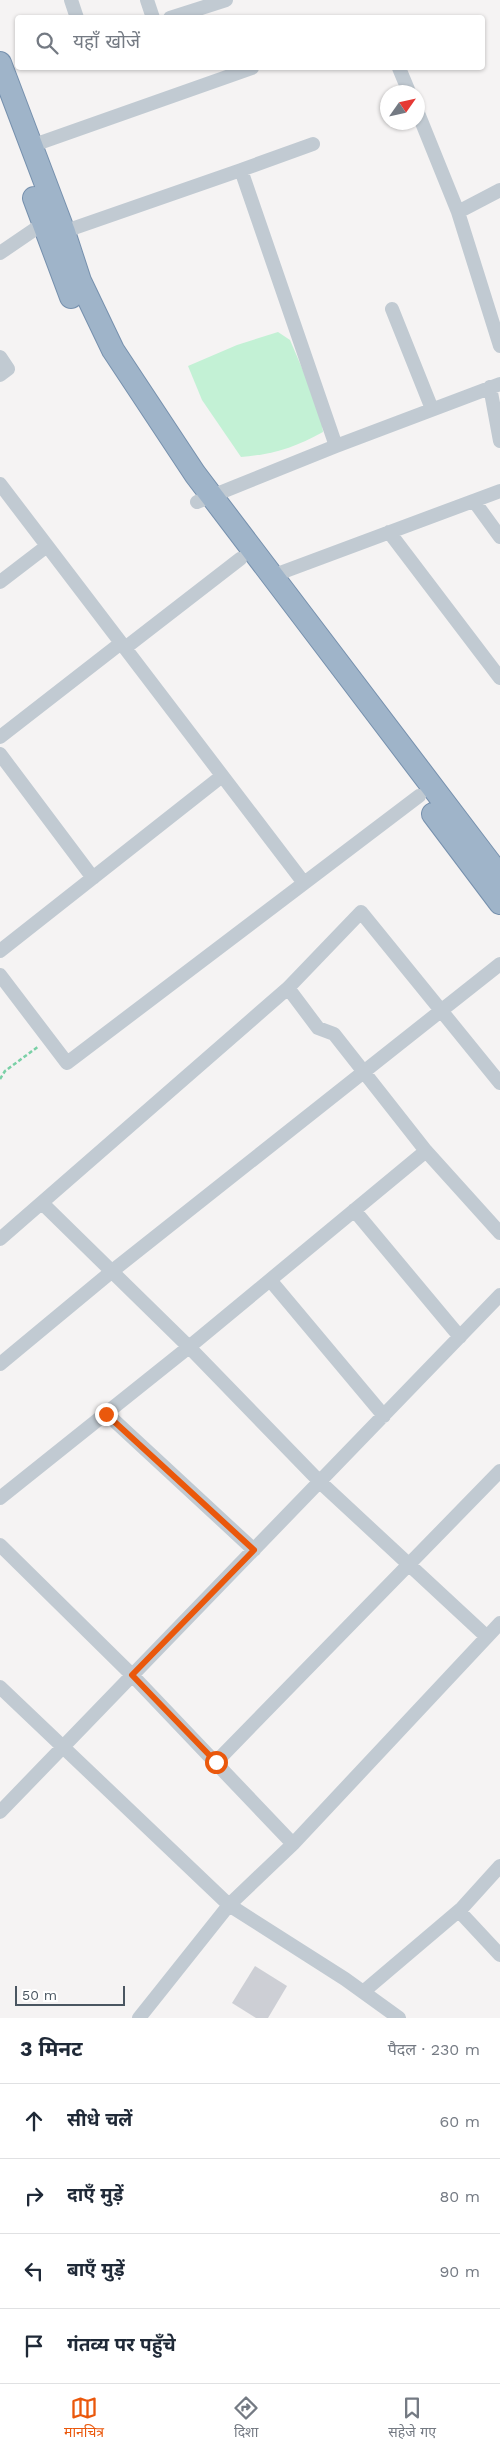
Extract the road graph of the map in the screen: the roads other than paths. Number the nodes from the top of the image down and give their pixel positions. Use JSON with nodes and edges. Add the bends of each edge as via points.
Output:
{"nodes":[{"id":1,"x":71,"y":0,"type":"edge"},
{"id":2,"x":147,"y":0,"type":"edge"},
{"id":3,"x":226,"y":0,"type":"edge"},
{"id":4,"x":77,"y":15,"type":"edge"},
{"id":5,"x":152,"y":15,"type":"edge"},
{"id":6,"x":179,"y":15,"type":"edge"},
{"id":7,"x":0,"y":64,"type":"edge"},
{"id":8,"x":15,"y":66,"type":"edge"},
{"id":9,"x":246,"y":70,"type":"edge"},
{"id":10,"x":400,"y":70,"type":"edge"},
{"id":11,"x":406,"y":85,"type":"edge"},
{"id":12,"x":0,"y":107,"type":"edge"},
{"id":13,"x":425,"y":130,"type":"edge"},
{"id":14,"x":313,"y":144,"type":"dead end"},
{"id":15,"x":31,"y":146,"type":"junction"},
{"id":16,"x":241,"y":170,"type":"junction"},
{"id":17,"x":500,"y":190,"type":"edge"},
{"id":18,"x":458,"y":212,"type":"junction"},
{"id":19,"x":52,"y":230,"type":"junction"},
{"id":20,"x":0,"y":253,"type":"edge"},
{"id":21,"x":392,"y":308,"type":"dead end"},
{"id":22,"x":500,"y":346,"type":"edge"},
{"id":23,"x":0,"y":357,"type":"edge"},
{"id":24,"x":0,"y":375,"type":"edge"},
{"id":25,"x":495,"y":385,"type":"edge"},
{"id":26,"x":432,"y":409,"type":"junction"},
{"id":27,"x":500,"y":441,"type":"edge"},
{"id":28,"x":336,"y":446,"type":"junction"},
{"id":29,"x":0,"y":484,"type":"edge"},
{"id":30,"x":500,"y":491,"type":"edge"},
{"id":31,"x":204,"y":499,"type":"junction"},
{"id":32,"x":474,"y":501,"type":"junction"},
{"id":33,"x":389,"y":532,"type":"junction"},
{"id":34,"x":500,"y":537,"type":"edge"},
{"id":35,"x":47,"y":546,"type":"junction"},
{"id":36,"x":240,"y":559,"type":"junction"},
{"id":37,"x":272,"y":576,"type":"junction"},
{"id":38,"x":0,"y":582,"type":"edge"},
{"id":39,"x":123,"y":646,"type":"junction"},
{"id":40,"x":500,"y":678,"type":"edge"},
{"id":41,"x":0,"y":737,"type":"edge"},
{"id":42,"x":0,"y":754,"type":"edge"},
{"id":43,"x":222,"y":776,"type":"junction"},
{"id":44,"x":419,"y":796,"type":"junction"},
{"id":45,"x":493,"y":869,"type":"edge"},
{"id":46,"x":93,"y":878,"type":"junction"},
{"id":47,"x":304,"y":883,"type":"junction"},
{"id":48,"x":500,"y":903,"type":"edge"},
{"id":49,"x":0,"y":951,"type":"edge"},
{"id":50,"x":500,"y":964,"type":"edge"},
{"id":51,"x":0,"y":975,"type":"edge"},
{"id":52,"x":288,"y":988,"type":"junction"},
{"id":53,"x":440,"y":1011,"type":"junction"},
{"id":54,"x":364,"y":1072,"type":"junction"},
{"id":55,"x":500,"y":1082,"type":"edge"},
{"id":56,"x":426,"y":1151,"type":"junction"},
{"id":57,"x":42,"y":1202,"type":"junction"},
{"id":58,"x":354,"y":1210,"type":"junction"},
{"id":59,"x":500,"y":1233,"type":"edge"},
{"id":60,"x":0,"y":1239,"type":"edge"},
{"id":61,"x":111,"y":1272,"type":"junction"},
{"id":62,"x":270,"y":1280,"type":"junction"},
{"id":63,"x":500,"y":1295,"type":"edge"},
{"id":64,"x":460,"y":1337,"type":"junction"},
{"id":65,"x":189,"y":1347,"type":"junction"},
{"id":66,"x":0,"y":1364,"type":"edge"},
{"id":67,"x":106,"y":1414,"type":"junction"},
{"id":68,"x":384,"y":1416,"type":"junction"},
{"id":69,"x":500,"y":1470,"type":"edge"},
{"id":70,"x":320,"y":1482,"type":"junction"},
{"id":71,"x":0,"y":1498,"type":"edge"},
{"id":72,"x":0,"y":1545,"type":"edge"},
{"id":73,"x":254,"y":1550,"type":"junction"},
{"id":74,"x":410,"y":1565,"type":"junction"},
{"id":75,"x":500,"y":1623,"type":"edge"},
{"id":76,"x":487,"y":1637,"type":"junction"},
{"id":77,"x":132,"y":1675,"type":"junction"},
{"id":78,"x":0,"y":1687,"type":"edge"},
{"id":79,"x":62,"y":1747,"type":"junction"},
{"id":80,"x":216,"y":1762,"type":"junction"},
{"id":81,"x":0,"y":1812,"type":"edge"},
{"id":82,"x":293,"y":1844,"type":"junction"},
{"id":83,"x":500,"y":1866,"type":"edge"},
{"id":84,"x":229,"y":1905,"type":"junction"},
{"id":85,"x":459,"y":1911,"type":"junction"},
{"id":86,"x":500,"y":1955,"type":"edge"},
{"id":87,"x":363,"y":1992,"type":"junction"},
{"id":88,"x":139,"y":2018,"type":"edge"},
{"id":89,"x":399,"y":2018,"type":"edge"}],
"edges":[{"from":1,"to":4,"type":"street"},
{"from":2,"to":5,"type":"street"},
{"from":3,"to":6,"type":"street"},
{"from":7,"to":8,"type":"street"},
{"from":7,"to":15,"type":"highway"},
{"from":9,"to":15,"type":"street"},
{"from":10,"to":11,"type":"street"},
{"from":12,"to":19,"type":"highway"},
{"from":13,"to":18,"type":"street"},
{"from":14,"to":16,"type":"street"},
{"from":15,"to":19,"type":"highway"},
{"from":16,"to":19,"type":"street"},
{"from":16,"to":28,"type":"street"},
{"from":17,"to":18,"type":"street"},
{"from":18,"to":22,"type":"street"},
{"from":19,"to":20,"type":"street"},
{"from":19,"to":31,"type":"highway","via":[[66,287],[100,357]]},
{"from":21,"to":26,"type":"street"},
{"from":23,"to":24,"type":"street","via":[[8,369]]},
{"from":25,"to":26,"type":"street"},
{"from":25,"to":27,"type":"street"},
{"from":26,"to":28,"type":"street"},
{"from":28,"to":31,"type":"street"},
{"from":29,"to":35,"type":"street"},
{"from":30,"to":32,"type":"street"},
{"from":31,"to":36,"type":"highway"},
{"from":31,"to":37,"type":"highway"},
{"from":32,"to":33,"type":"street"},
{"from":32,"to":34,"type":"street"},
{"from":33,"to":37,"type":"street"},
{"from":33,"to":40,"type":"street"},
{"from":35,"to":38,"type":"street"},
{"from":35,"to":39,"type":"street"},
{"from":36,"to":39,"type":"street"},
{"from":36,"to":44,"type":"highway"},
{"from":37,"to":45,"type":"highway"},
{"from":39,"to":41,"type":"street"},
{"from":39,"to":43,"type":"street"},
{"from":42,"to":46,"type":"street"},
{"from":43,"to":46,"type":"street"},
{"from":43,"to":47,"type":"street"},
{"from":44,"to":45,"type":"highway"},
{"from":44,"to":47,"type":"street"},
{"from":45,"to":48,"type":"highway"},
{"from":46,"to":49,"type":"street"},
{"from":47,"to":51,"type":"street","via":[[67,1063]]},
{"from":50,"to":53,"type":"street"},
{"from":52,"to":53,"type":"street","via":[[361,912]]},
{"from":52,"to":54,"type":"street","via":[[318,1028],[334,1034]]},
{"from":52,"to":57,"type":"street"},
{"from":53,"to":54,"type":"street"},
{"from":53,"to":55,"type":"street"},
{"from":54,"to":56,"type":"street"},
{"from":54,"to":61,"type":"street"},
{"from":56,"to":58,"type":"street"},
{"from":56,"to":59,"type":"street"},
{"from":57,"to":60,"type":"street"},
{"from":57,"to":61,"type":"street"},
{"from":58,"to":62,"type":"street"},
{"from":58,"to":64,"type":"street"},
{"from":61,"to":65,"type":"street"},
{"from":61,"to":66,"type":"street"},
{"from":62,"to":65,"type":"street"},
{"from":62,"to":68,"type":"street"},
{"from":63,"to":64,"type":"street"},
{"from":64,"to":68,"type":"street"},
{"from":65,"to":67,"type":"street"},
{"from":65,"to":70,"type":"street"},
{"from":67,"to":71,"type":"street"},
{"from":67,"to":73,"type":"street"},
{"from":68,"to":70,"type":"street"},
{"from":69,"to":74,"type":"street"},
{"from":70,"to":73,"type":"street"},
{"from":70,"to":74,"type":"street"},
{"from":72,"to":77,"type":"street"},
{"from":73,"to":77,"type":"street"},
{"from":74,"to":76,"type":"street"},
{"from":74,"to":80,"type":"street"},
{"from":75,"to":76,"type":"street"},
{"from":76,"to":82,"type":"street"},
{"from":77,"to":79,"type":"street"},
{"from":77,"to":80,"type":"street"},
{"from":78,"to":79,"type":"street"},
{"from":79,"to":81,"type":"street"},
{"from":79,"to":84,"type":"street"},
{"from":80,"to":82,"type":"street"},
{"from":82,"to":84,"type":"street"},
{"from":83,"to":85,"type":"street"},
{"from":84,"to":87,"type":"street"},
{"from":84,"to":88,"type":"street"},
{"from":85,"to":86,"type":"street"},
{"from":85,"to":87,"type":"street"},
{"from":87,"to":89,"type":"street"}]}
